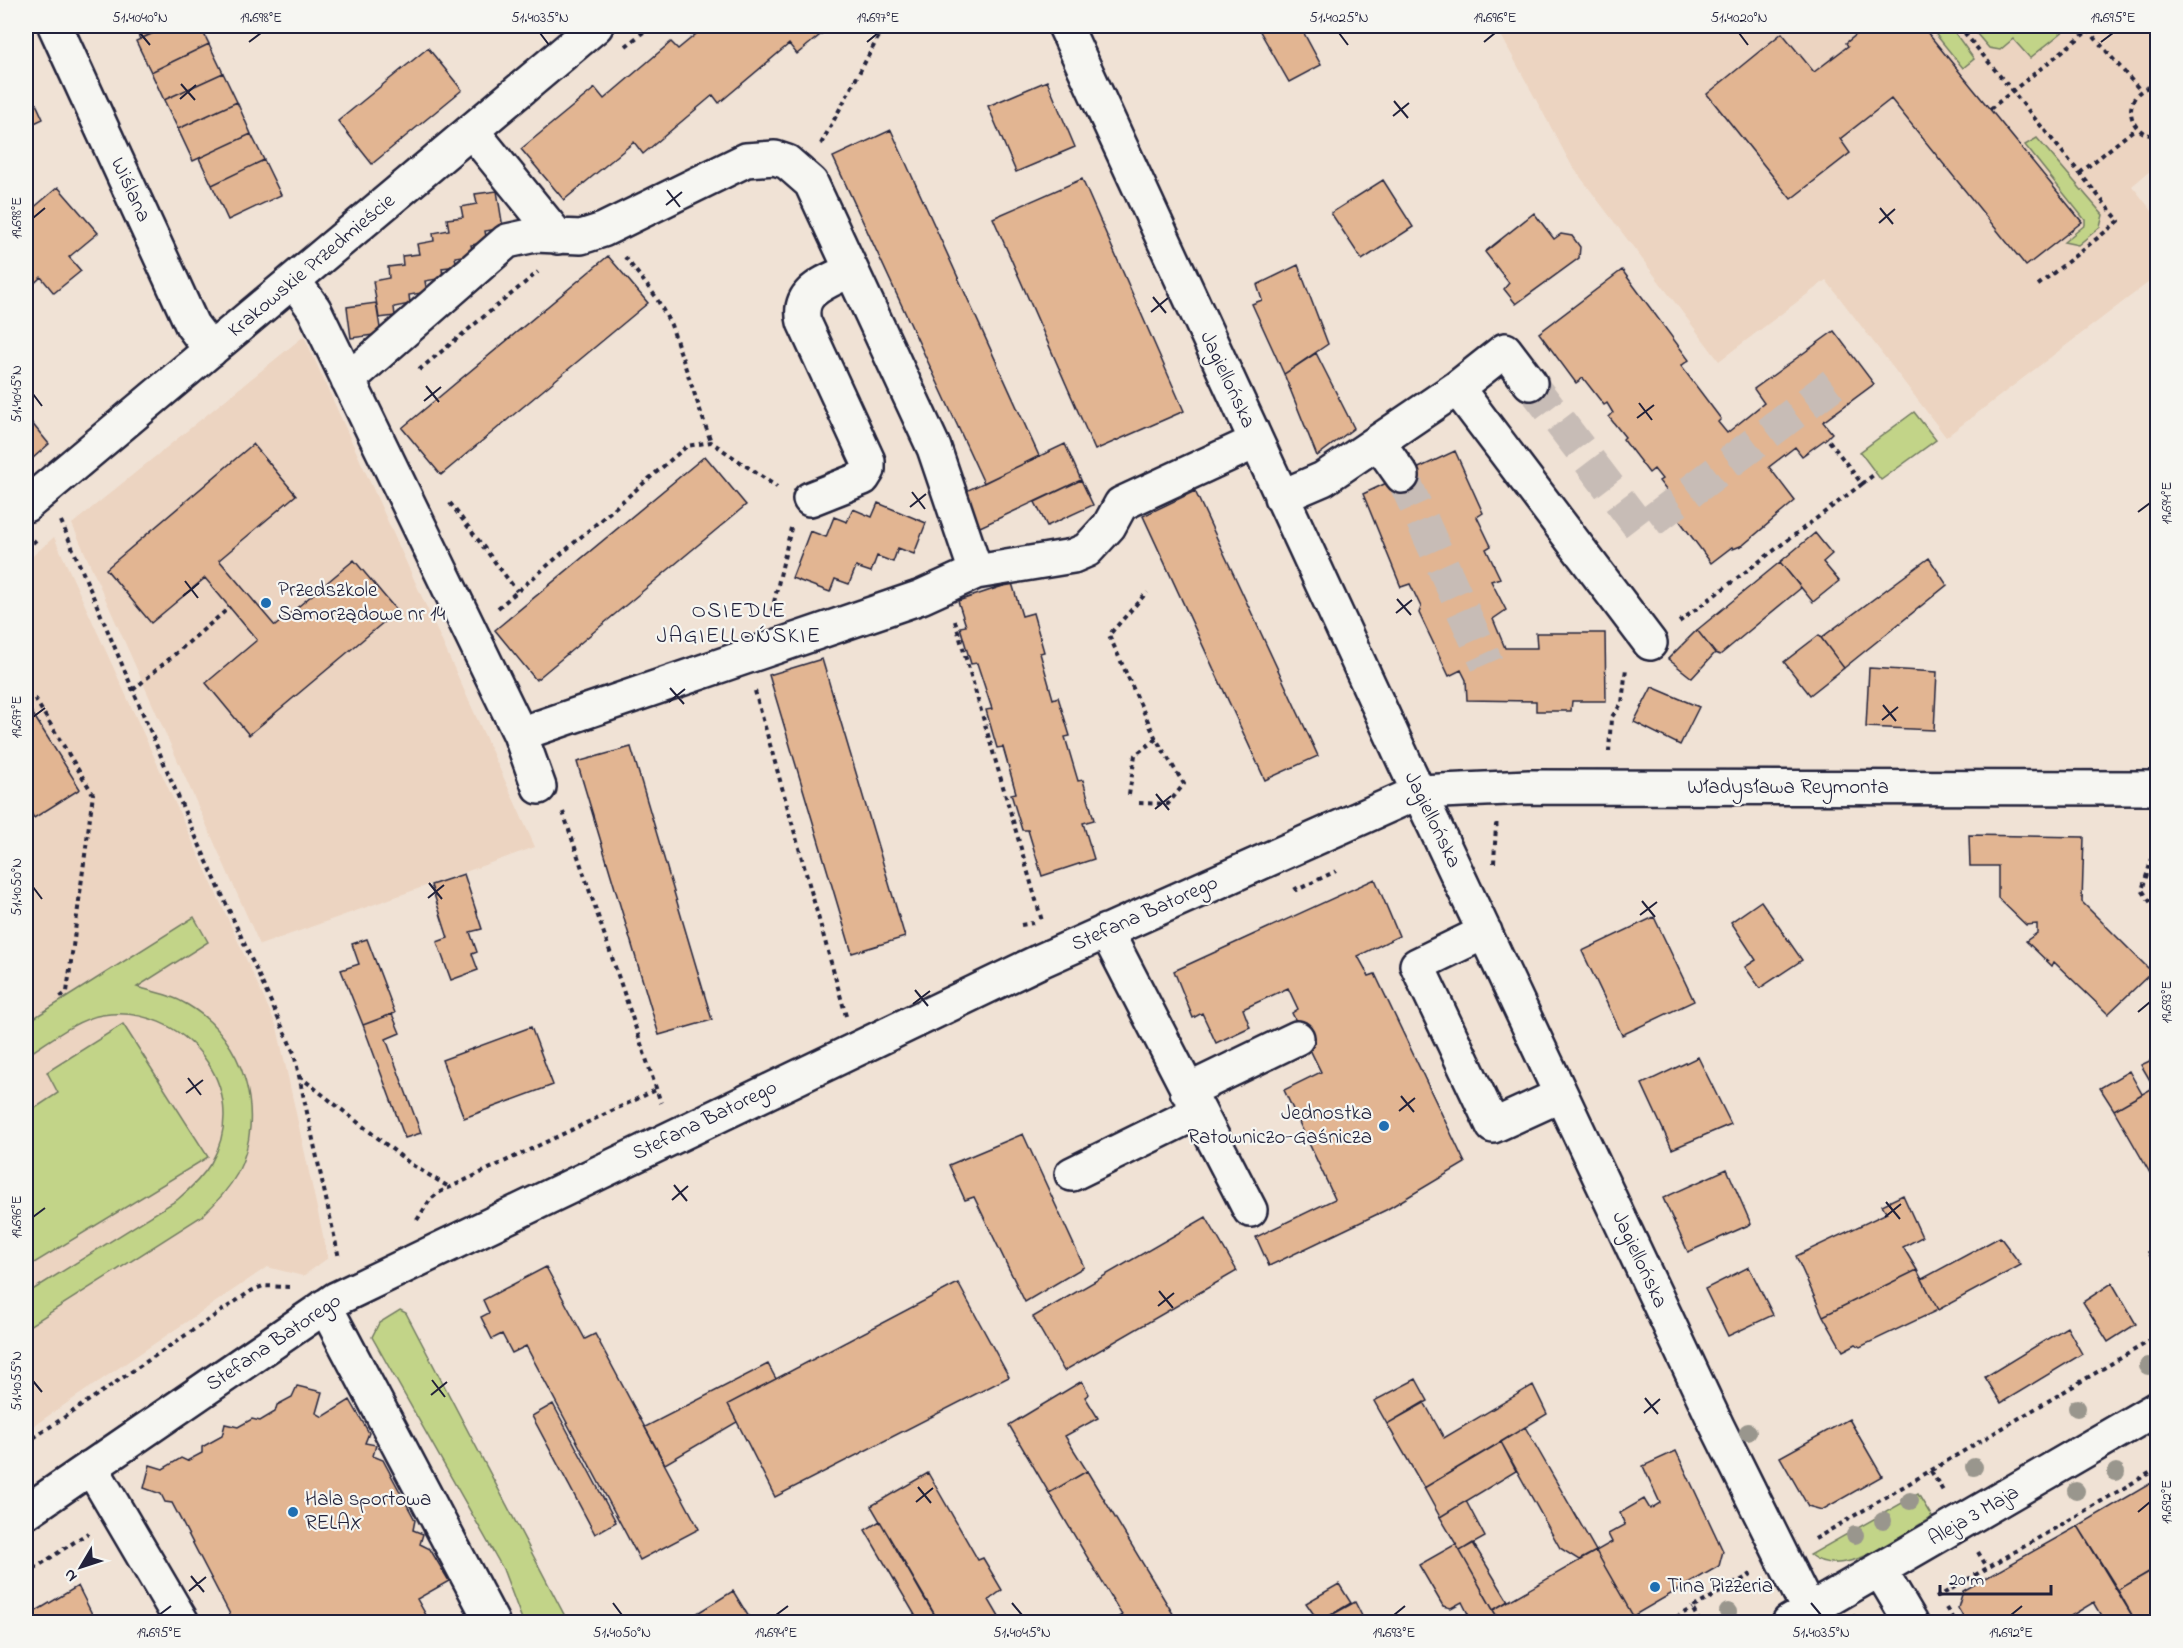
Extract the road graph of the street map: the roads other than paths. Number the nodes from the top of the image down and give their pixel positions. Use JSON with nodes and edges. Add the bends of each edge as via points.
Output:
{"nodes":[{"id":1,"x":55,"y":26,"type":"edge"},
{"id":2,"x":596,"y":26,"type":"edge"},
{"id":3,"x":1065,"y":26,"type":"edge"},
{"id":4,"x":472,"y":131,"type":"junction"},
{"id":5,"x":581,"y":234,"type":"junction"},
{"id":6,"x":851,"y":270,"type":"junction"},
{"id":7,"x":294,"y":281,"type":"junction"},
{"id":8,"x":211,"y":350,"type":"junction"},
{"id":9,"x":348,"y":380,"type":"junction"},
{"id":10,"x":1530,"y":383,"type":"tunnel mouth"},
{"id":11,"x":1457,"y":388,"type":"junction"},
{"id":12,"x":1255,"y":442,"type":"junction"},
{"id":13,"x":1378,"y":442,"type":"junction"},
{"id":14,"x":1402,"y":476,"type":"tunnel mouth"},
{"id":15,"x":36,"y":496,"type":"edge"},
{"id":16,"x":1281,"y":497,"type":"junction"},
{"id":17,"x":801,"y":511,"type":"road end"},
{"id":18,"x":975,"y":572,"type":"junction"},
{"id":19,"x":1650,"y":643,"type":"road end"},
{"id":20,"x":520,"y":734,"type":"junction"},
{"id":21,"x":2157,"y":788,"type":"edge"},
{"id":22,"x":1419,"y":792,"type":"junction"},
{"id":23,"x":549,"y":794,"type":"road end"},
{"id":24,"x":1106,"y":931,"type":"junction"},
{"id":25,"x":1485,"y":932,"type":"junction"},
{"id":26,"x":1297,"y":1038,"type":"dead end"},
{"id":27,"x":1561,"y":1095,"type":"junction"},
{"id":28,"x":1193,"y":1101,"type":"junction"},
{"id":29,"x":1072,"y":1174,"type":"dead end"},
{"id":30,"x":1250,"y":1210,"type":"dead end"},
{"id":31,"x":325,"y":1306,"type":"junction"},
{"id":32,"x":2157,"y":1408,"type":"edge"},
{"id":33,"x":92,"y":1467,"type":"junction"},
{"id":34,"x":26,"y":1512,"type":"edge"},
{"id":35,"x":1880,"y":1570,"type":"junction"},
{"id":36,"x":1921,"y":1611,"type":"edge"},
{"id":37,"x":1799,"y":1617,"type":"edge"},
{"id":38,"x":182,"y":1623,"type":"edge"},
{"id":39,"x":492,"y":1623,"type":"edge"}],
"edges":[{"from":1,"to":8,"type":"street","name":"Wiślana","via":[[192,325]]},
{"from":2,"to":4,"type":"street","name":"Krakowskie Przedmieście"},
{"from":3,"to":12,"type":"street","name":"Jagiellońska"},
{"from":4,"to":5,"type":"street"},
{"from":4,"to":7,"type":"street","name":"Krakowskie Przedmieście"},
{"from":5,"to":6,"type":"street","via":[[746,160],[775,158],[796,167],[811,183]]},
{"from":5,"to":9,"type":"street","via":[[535,235],[501,245]]},
{"from":6,"to":17,"type":"street","via":[[812,291],[802,310],[868,461],[868,470],[863,478]]},
{"from":6,"to":18,"type":"street","via":[[934,448]]},
{"from":7,"to":8,"type":"street","name":"Krakowskie Przedmieście"},
{"from":7,"to":9,"type":"street","via":[[314,309]]},
{"from":8,"to":15,"type":"street","name":"Krakowskie Przedmieście"},
{"from":9,"to":20,"type":"street"},
{"from":10,"to":11,"type":"street","via":[[1505,350]]},
{"from":11,"to":13,"type":"street"},
{"from":11,"to":19,"type":"street"},
{"from":12,"to":16,"type":"street","name":"Jagiellońska"},
{"from":12,"to":18,"type":"street","via":[[1121,504],[1109,526],[1087,550],[1060,559]]},
{"from":13,"to":14,"type":"street"},
{"from":13,"to":16,"type":"street","via":[[1323,479]]},
{"from":16,"to":22,"type":"street","name":"Jagiellońska"},
{"from":18,"to":20,"type":"street","via":[[921,597]]},
{"from":20,"to":23,"type":"street"},
{"from":21,"to":22,"type":"street","name":"Władysława Reymonta","via":[[1529,787]]},
{"from":22,"to":24,"type":"street","name":"Stefana Batorego"},
{"from":22,"to":25,"type":"street","name":"Jagiellońska"},
{"from":24,"to":28,"type":"street"},
{"from":24,"to":31,"type":"street","name":"Stefana Batorego"},
{"from":25,"to":27,"type":"street","name":"Jagiellońska"},
{"from":25,"to":27,"type":"street","via":[[1418,965],[1493,1126]]},
{"from":26,"to":28,"type":"street"},
{"from":27,"to":37,"type":"street","name":"Jagiellońska","via":[[1717,1426]]},
{"from":28,"to":29,"type":"street"},
{"from":28,"to":30,"type":"street"},
{"from":31,"to":33,"type":"street","name":"Stefana Batorego"},
{"from":31,"to":39,"type":"street"},
{"from":32,"to":35,"type":"street","name":"Aleja 3 Maja"},
{"from":33,"to":34,"type":"street","name":"Stefana Batorego"},
{"from":33,"to":38,"type":"street"},
{"from":35,"to":36,"type":"street"},
{"from":35,"to":37,"type":"street","name":"Aleja 3 Maja"}]}
